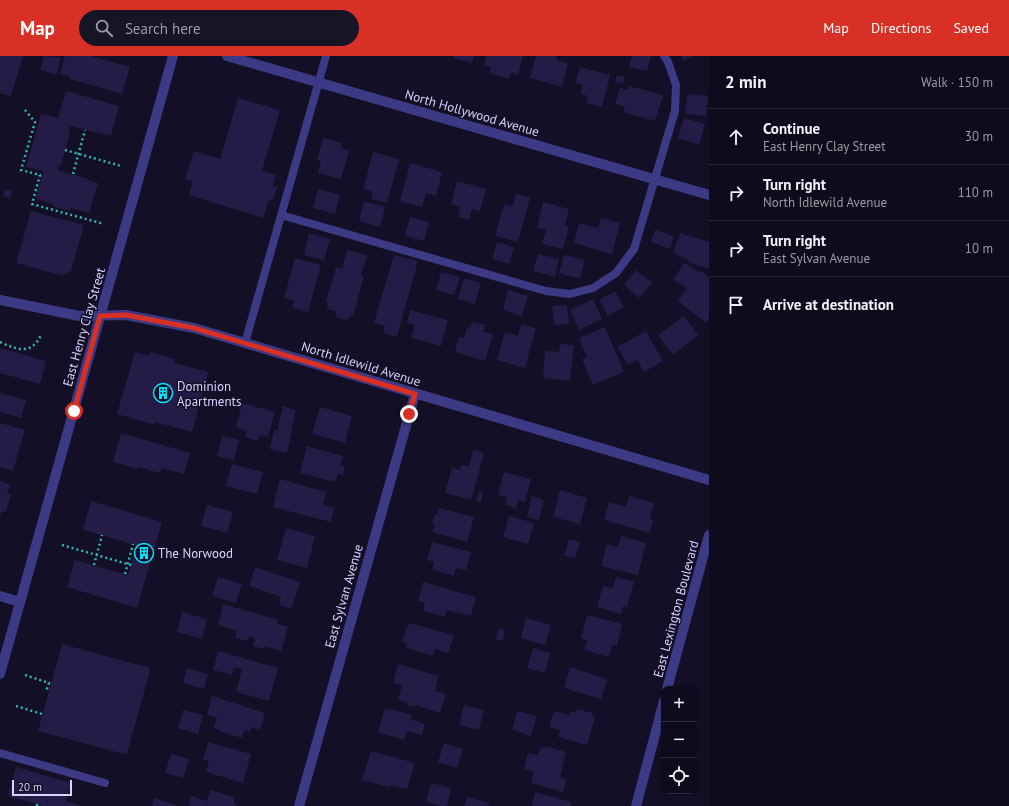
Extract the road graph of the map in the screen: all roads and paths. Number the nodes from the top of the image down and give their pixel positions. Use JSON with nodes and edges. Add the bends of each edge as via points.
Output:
{"nodes":[{"id":1,"x":173,"y":56,"type":"edge"},
{"id":2,"x":228,"y":56,"type":"edge"},
{"id":3,"x":326,"y":56,"type":"edge"},
{"id":4,"x":664,"y":56,"type":"edge"},
{"id":5,"x":319,"y":82,"type":"junction"},
{"id":6,"x":25,"y":110,"type":"dead end"},
{"id":7,"x":85,"y":130,"type":"dead end"},
{"id":8,"x":65,"y":150,"type":"dead end"},
{"id":9,"x":78,"y":154,"type":"junction"},
{"id":10,"x":121,"y":166,"type":"dead end"},
{"id":11,"x":72,"y":174,"type":"dead end"},
{"id":12,"x":655,"y":180,"type":"junction"},
{"id":13,"x":709,"y":195,"type":"edge"},
{"id":14,"x":281,"y":214,"type":"junction"},
{"id":15,"x":104,"y":224,"type":"dead end"},
{"id":16,"x":0,"y":300,"type":"edge"},
{"id":17,"x":100,"y":316,"type":"junction"},
{"id":18,"x":41,"y":335,"type":"dead end"},
{"id":19,"x":0,"y":342,"type":"edge"},
{"id":20,"x":245,"y":343,"type":"junction"},
{"id":21,"x":17,"y":348,"type":"junction"},
{"id":22,"x":16,"y":352,"type":"dead end"},
{"id":23,"x":415,"y":394,"type":"junction"},
{"id":24,"x":709,"y":480,"type":"edge"},
{"id":25,"x":102,"y":535,"type":"dead end"},
{"id":26,"x":709,"y":535,"type":"edge"},
{"id":27,"x":133,"y":544,"type":"dead end"},
{"id":28,"x":62,"y":545,"type":"dead end"},
{"id":29,"x":97,"y":555,"type":"junction"},
{"id":30,"x":129,"y":564,"type":"junction"},
{"id":31,"x":94,"y":565,"type":"dead end"},
{"id":32,"x":125,"y":574,"type":"dead end"},
{"id":33,"x":0,"y":596,"type":"edge"},
{"id":34,"x":20,"y":602,"type":"junction"},
{"id":35,"x":0,"y":674,"type":"edge"},
{"id":36,"x":25,"y":676,"type":"dead end"},
{"id":37,"x":668,"y":686,"type":"edge"},
{"id":38,"x":49,"y":690,"type":"dead end"},
{"id":39,"x":16,"y":706,"type":"dead end"},
{"id":40,"x":661,"y":712,"type":"edge"},
{"id":41,"x":42,"y":714,"type":"dead end"},
{"id":42,"x":0,"y":753,"type":"edge"},
{"id":43,"x":106,"y":783,"type":"dead end"},
{"id":44,"x":299,"y":806,"type":"edge"},
{"id":45,"x":636,"y":806,"type":"edge"}],
"edges":[{"from":1,"to":17,"type":"street","name":"East Henry Clay Street"},
{"from":2,"to":5,"type":"street","name":"North Hollywood Avenue"},
{"from":3,"to":5,"type":"lane"},
{"from":4,"to":12,"type":"lane","via":[[676,85],[675,111]]},
{"from":5,"to":12,"type":"street","name":"North Hollywood Avenue"},
{"from":5,"to":14,"type":"lane"},
{"from":6,"to":15,"type":"path","via":[[35,122],[22,170],[40,175],[32,204]]},
{"from":7,"to":9,"type":"path"},
{"from":8,"to":9,"type":"path"},
{"from":9,"to":10,"type":"path"},
{"from":9,"to":11,"type":"path"},
{"from":12,"to":13,"type":"street","name":"North Hollywood Avenue"},
{"from":12,"to":14,"type":"lane","via":[[634,249],[616,273],[593,288],[570,294],[546,291]]},
{"from":14,"to":20,"type":"lane"},
{"from":16,"to":17,"type":"street","name":"North Idlewild Avenue","via":[[79,316]]},
{"from":17,"to":20,"type":"street","name":"North Idlewild Avenue","via":[[126,315],[194,328]]},
{"from":17,"to":34,"type":"street","name":"East Henry Clay Street"},
{"from":18,"to":21,"type":"path","via":[[38,344],[33,348]]},
{"from":19,"to":21,"type":"path"},
{"from":20,"to":23,"type":"street","name":"North Idlewild Avenue"},
{"from":21,"to":22,"type":"path"},
{"from":23,"to":24,"type":"street","name":"North Idlewild Avenue"},
{"from":23,"to":44,"type":"street","name":"East Sylvan Avenue"},
{"from":25,"to":29,"type":"path"},
{"from":26,"to":37,"type":"street","name":"East Lexington Boulevard"},
{"from":27,"to":30,"type":"path"},
{"from":28,"to":29,"type":"path"},
{"from":29,"to":30,"type":"path"},
{"from":29,"to":31,"type":"path"},
{"from":30,"to":32,"type":"path"},
{"from":33,"to":34,"type":"street"},
{"from":34,"to":35,"type":"street","name":"East Henry Clay Street"},
{"from":36,"to":38,"type":"path","via":[[49,683]]},
{"from":39,"to":41,"type":"path"},
{"from":40,"to":45,"type":"street"},
{"from":42,"to":43,"type":"lane"}]}
